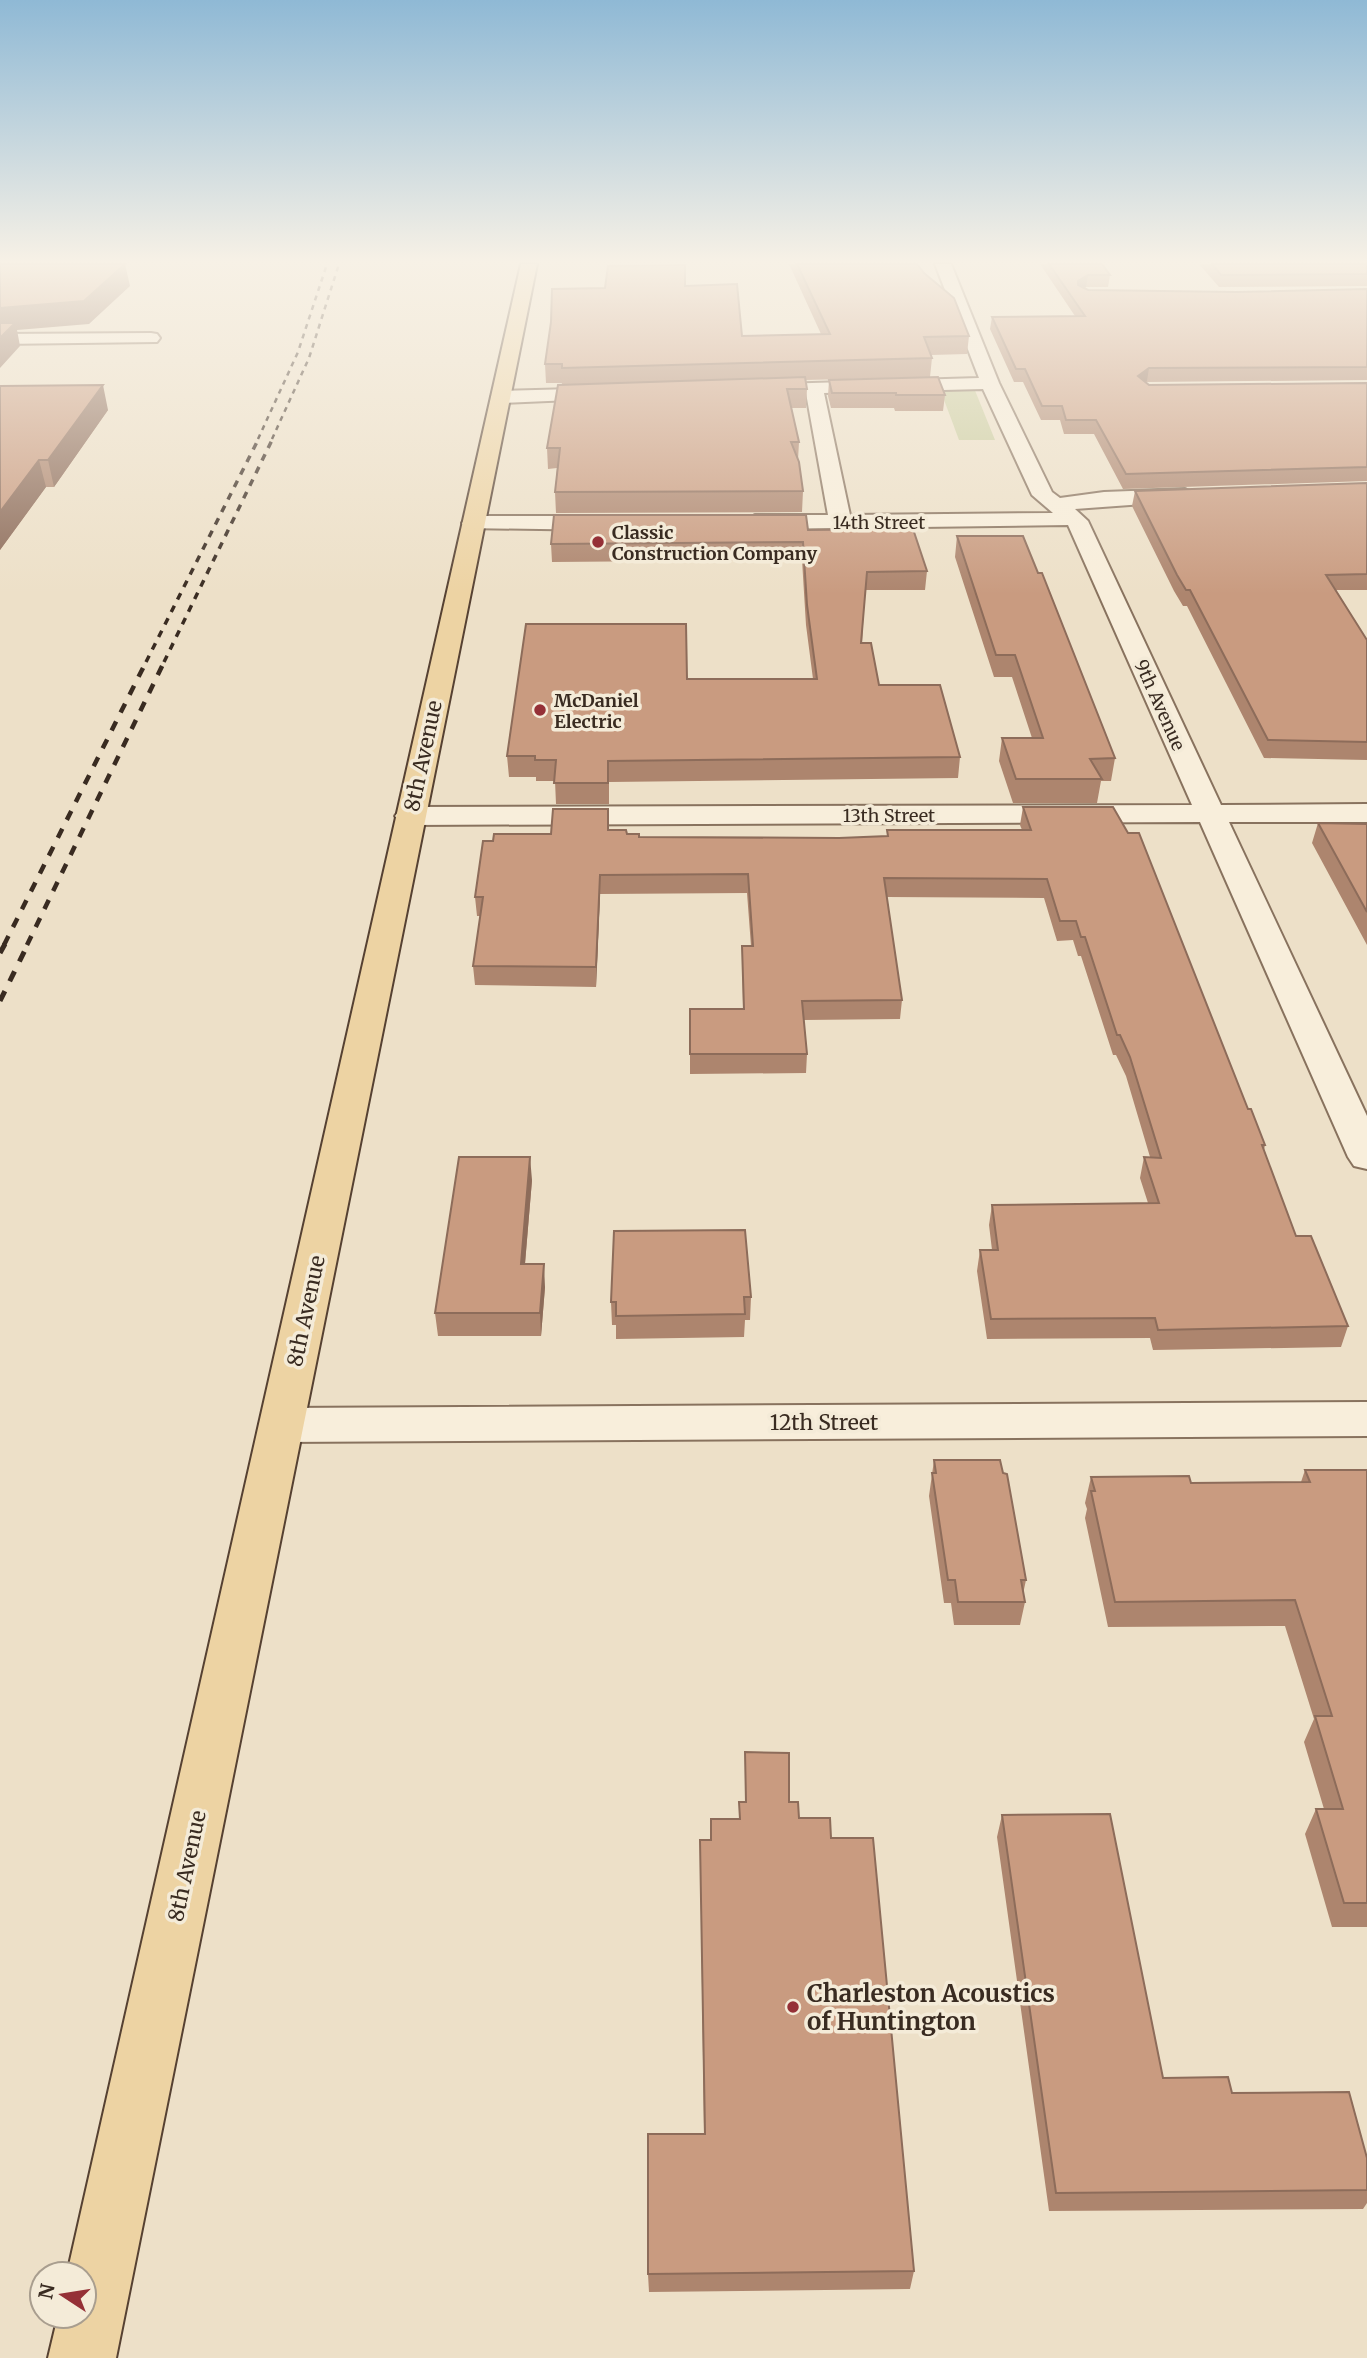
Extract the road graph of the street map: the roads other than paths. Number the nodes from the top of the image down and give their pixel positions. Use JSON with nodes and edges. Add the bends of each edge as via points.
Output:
{"nodes":[{"id":1,"x":505,"y":374,"type":"edge"},
{"id":2,"x":986,"y":374,"type":"edge"},
{"id":3,"x":990,"y":383,"type":"junction"},
{"id":4,"x":814,"y":387,"type":"junction"},
{"id":5,"x":742,"y":390,"type":"edge"},
{"id":6,"x":634,"y":393,"type":"edge"},
{"id":7,"x":500,"y":397,"type":"junction"},
{"id":8,"x":1201,"y":495,"type":"edge"},
{"id":9,"x":1065,"y":512,"type":"junction"},
{"id":10,"x":738,"y":522,"type":"edge"},
{"id":11,"x":473,"y":523,"type":"junction"},
{"id":12,"x":623,"y":523,"type":"edge"},
{"id":13,"x":841,"y":523,"type":"junction"},
{"id":14,"x":1209,"y":813,"type":"junction"},
{"id":15,"x":1367,"y":813,"type":"edge"},
{"id":16,"x":410,"y":816,"type":"junction"},
{"id":17,"x":1367,"y":1157,"type":"edge"},
{"id":18,"x":1367,"y":1419,"type":"edge"},
{"id":19,"x":281,"y":1425,"type":"junction"},
{"id":20,"x":82,"y":2358,"type":"edge"}],
"edges":[{"from":1,"to":7,"type":"main road","name":"8th Avenue"},
{"from":2,"to":3,"type":"street","name":"9th Avenue"},
{"from":3,"to":4,"type":"street"},
{"from":3,"to":9,"type":"street","name":"9th Avenue","via":[[1043,495]]},
{"from":4,"to":5,"type":"street"},
{"from":4,"to":13,"type":"street"},
{"from":6,"to":7,"type":"street"},
{"from":7,"to":11,"type":"main road","name":"8th Avenue"},
{"from":8,"to":9,"type":"street","name":"14th Street","via":[[1104,498]]},
{"from":9,"to":13,"type":"street","name":"14th Street","via":[[1046,521]]},
{"from":9,"to":14,"type":"street","name":"9th Avenue"},
{"from":10,"to":13,"type":"street","name":"14th Street"},
{"from":11,"to":12,"type":"street"},
{"from":11,"to":16,"type":"main road","name":"8th Avenue"},
{"from":14,"to":15,"type":"street","name":"13th Street"},
{"from":14,"to":16,"type":"street","name":"13th Street"},
{"from":14,"to":17,"type":"street","name":"9th Avenue"},
{"from":16,"to":19,"type":"main road","name":"8th Avenue"},
{"from":18,"to":19,"type":"street","name":"12th Street"},
{"from":19,"to":20,"type":"main road","name":"8th Avenue"}]}
